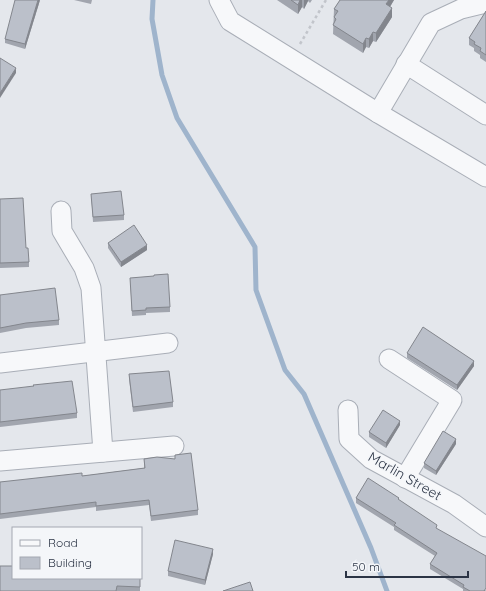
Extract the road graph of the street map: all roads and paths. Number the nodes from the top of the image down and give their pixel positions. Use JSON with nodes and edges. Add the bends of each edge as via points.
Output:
{"nodes":[{"id":1,"x":219,"y":0,"type":"edge"},
{"id":2,"x":326,"y":0,"type":"edge"},
{"id":3,"x":486,"y":3,"type":"edge"},
{"id":4,"x":291,"y":59,"type":"junction"},
{"id":5,"x":406,"y":64,"type":"junction"},
{"id":6,"x":378,"y":113,"type":"junction"},
{"id":7,"x":486,"y":115,"type":"edge"},
{"id":8,"x":486,"y":177,"type":"edge"},
{"id":9,"x":61,"y":211,"type":"dead end"},
{"id":10,"x":168,"y":343,"type":"dead end"},
{"id":11,"x":96,"y":352,"type":"junction"},
{"id":12,"x":389,"y":359,"type":"dead end"},
{"id":13,"x":0,"y":363,"type":"edge"},
{"id":14,"x":348,"y":410,"type":"dead end"},
{"id":15,"x":174,"y":446,"type":"dead end"},
{"id":16,"x":103,"y":452,"type":"junction"},
{"id":17,"x":0,"y":461,"type":"edge"},
{"id":18,"x":405,"y":478,"type":"junction"},
{"id":19,"x":486,"y":527,"type":"edge"}],
"edges":[{"from":1,"to":4,"type":"street","via":[[230,21]]},
{"from":2,"to":4,"type":"path"},
{"from":3,"to":5,"type":"street","via":[[461,9],[431,22]]},
{"from":4,"to":6,"type":"street"},
{"from":5,"to":6,"type":"street"},
{"from":5,"to":7,"type":"street"},
{"from":6,"to":8,"type":"street"},
{"from":9,"to":11,"type":"street","via":[[62,231],[84,268],[91,288]]},
{"from":10,"to":11,"type":"street"},
{"from":11,"to":13,"type":"street"},
{"from":11,"to":16,"type":"street"},
{"from":12,"to":18,"type":"street","via":[[452,400]]},
{"from":14,"to":18,"type":"street","name":"Marlin Street","via":[[349,439],[371,459]]},
{"from":15,"to":16,"type":"street"},
{"from":16,"to":17,"type":"street"},
{"from":18,"to":19,"type":"street","name":"Marlin Street","via":[[454,504]]}]}
